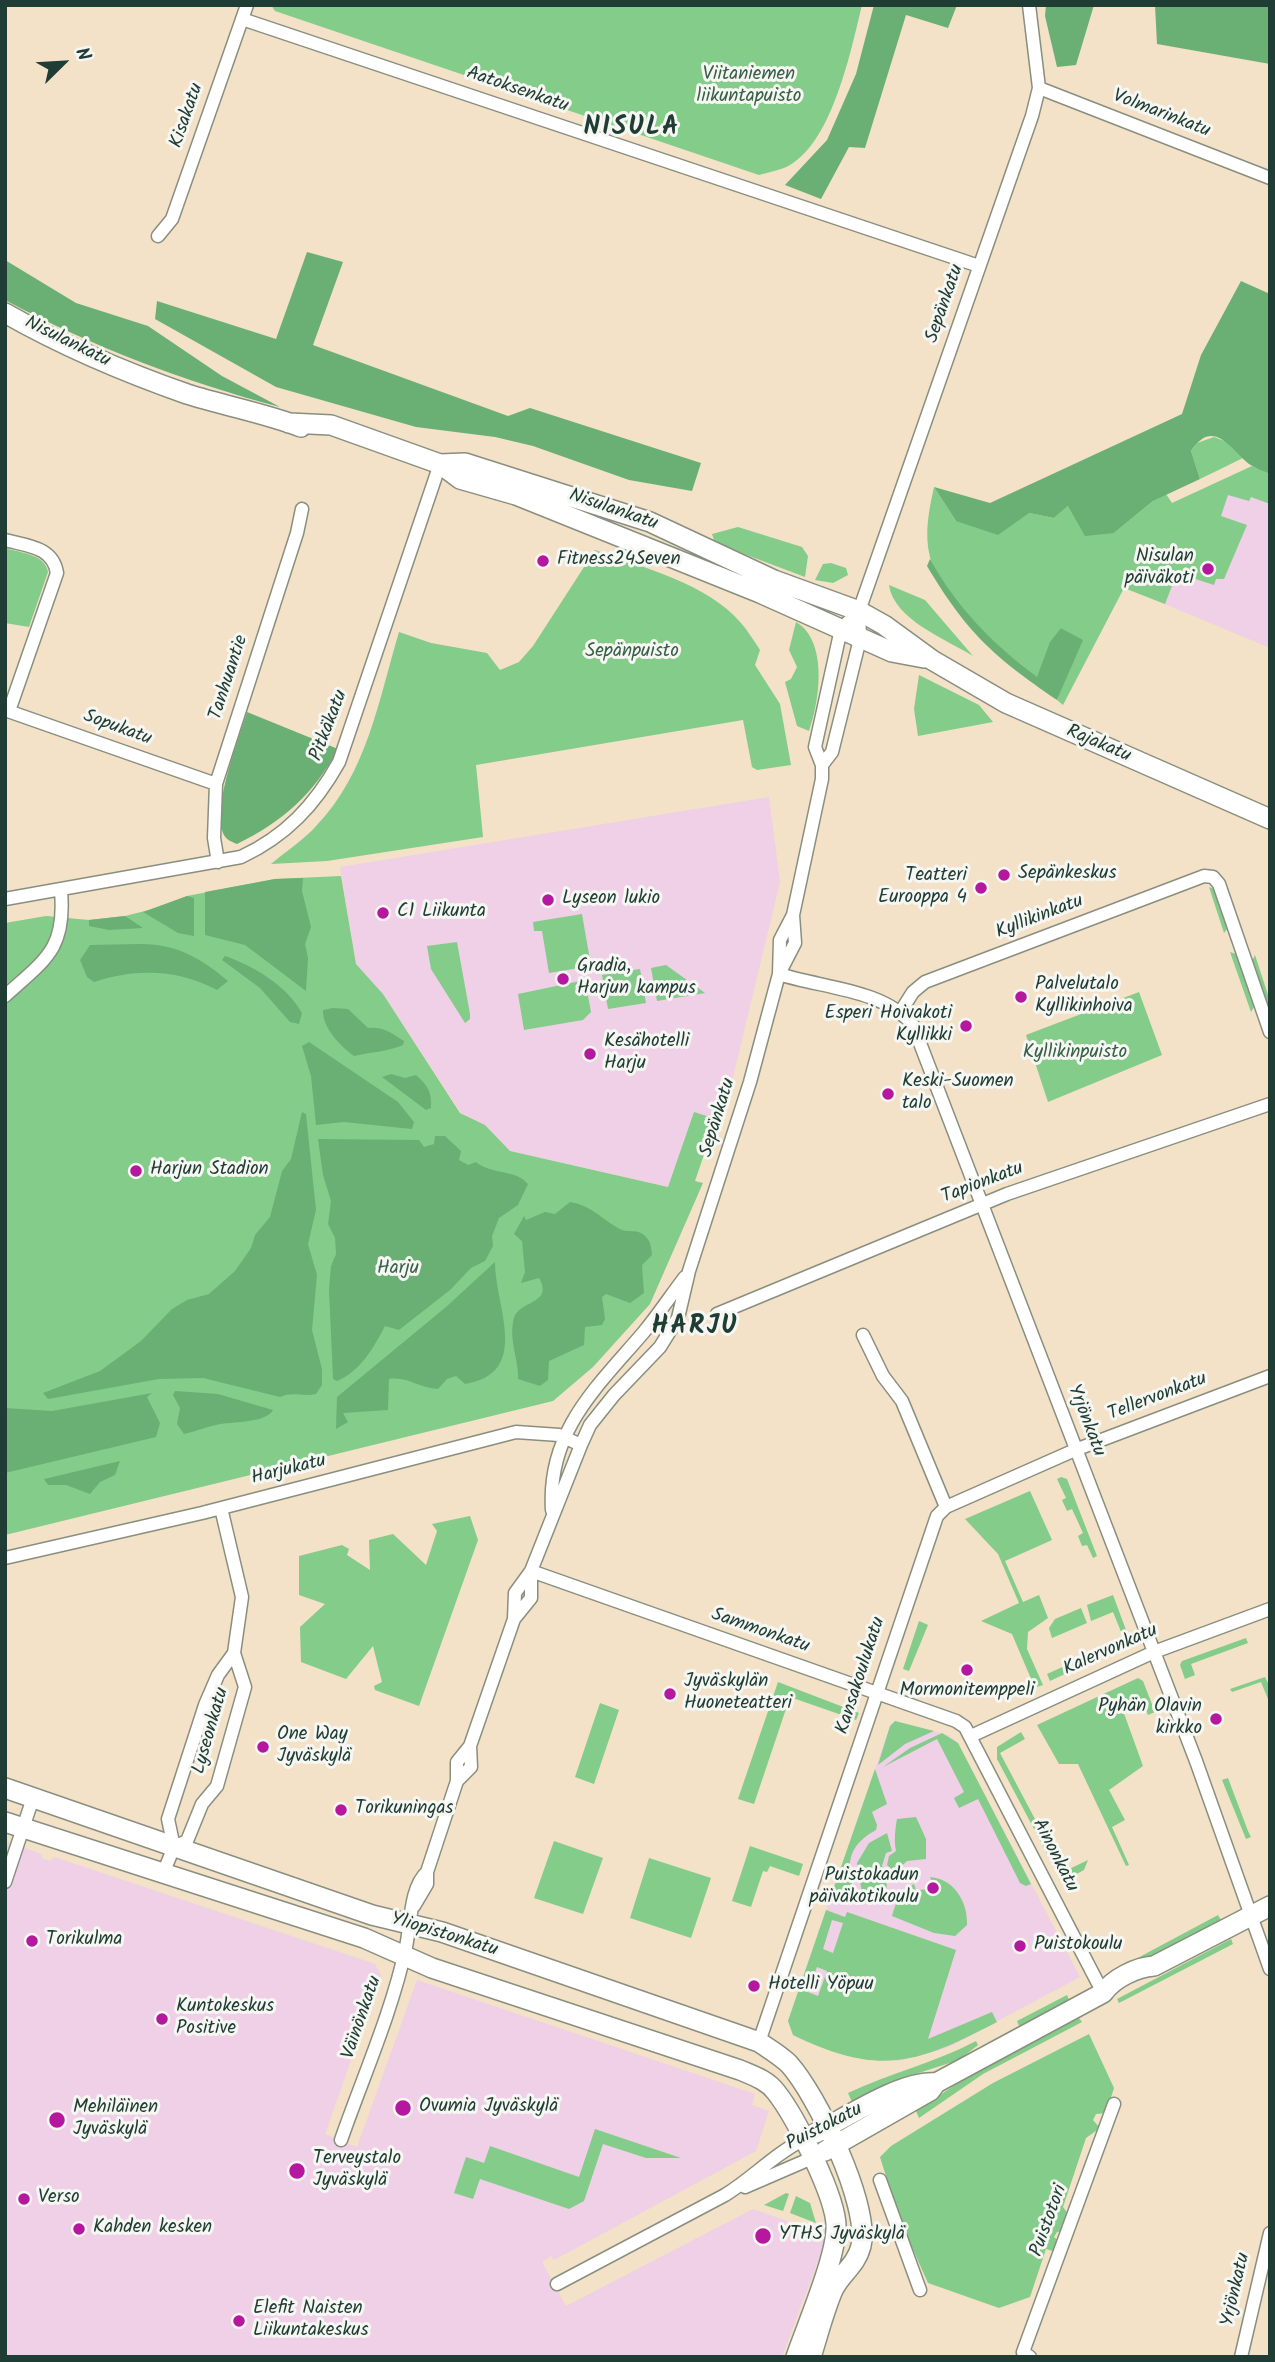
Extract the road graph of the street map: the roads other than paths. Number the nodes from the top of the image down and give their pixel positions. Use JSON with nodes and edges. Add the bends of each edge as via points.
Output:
{"nodes":[{"id":1,"x":247,"y":5,"type":"edge"},
{"id":2,"x":1029,"y":5,"type":"edge"},
{"id":3,"x":242,"y":19,"type":"junction"},
{"id":4,"x":1039,"y":88,"type":"junction"},
{"id":5,"x":1270,"y":178,"type":"edge"},
{"id":6,"x":158,"y":236,"type":"dead end"},
{"id":7,"x":979,"y":266,"type":"junction"},
{"id":8,"x":5,"y":313,"type":"edge"},
{"id":9,"x":440,"y":464,"type":"junction"},
{"id":10,"x":302,"y":509,"type":"dead end"},
{"id":11,"x":5,"y":540,"type":"edge"},
{"id":12,"x":859,"y":611,"type":"junction"},
{"id":13,"x":841,"y":629,"type":"junction"},
{"id":14,"x":860,"y":639,"type":"junction"},
{"id":15,"x":932,"y":660,"type":"junction"},
{"id":16,"x":7,"y":710,"type":"edge"},
{"id":17,"x":822,"y":765,"type":"junction"},
{"id":18,"x":216,"y":784,"type":"junction"},
{"id":19,"x":1270,"y":819,"type":"edge"},
{"id":20,"x":218,"y":862,"type":"junction"},
{"id":21,"x":61,"y":891,"type":"junction"},
{"id":22,"x":5,"y":900,"type":"edge"},
{"id":23,"x":779,"y":974,"type":"junction"},
{"id":24,"x":5,"y":996,"type":"edge"},
{"id":25,"x":901,"y":1011,"type":"junction"},
{"id":26,"x":1270,"y":1031,"type":"edge"},
{"id":27,"x":1270,"y":1104,"type":"edge"},
{"id":28,"x":983,"y":1203,"type":"junction"},
{"id":29,"x":690,"y":1271,"type":"junction"},
{"id":30,"x":717,"y":1314,"type":"dead end"},
{"id":31,"x":863,"y":1335,"type":"dead end"},
{"id":32,"x":1270,"y":1376,"type":"edge"},
{"id":33,"x":566,"y":1438,"type":"junction"},
{"id":34,"x":581,"y":1446,"type":"junction"},
{"id":35,"x":1075,"y":1450,"type":"junction"},
{"id":36,"x":946,"y":1507,"type":"junction"},
{"id":37,"x":221,"y":1508,"type":"junction"},
{"id":38,"x":552,"y":1510,"type":"junction"},
{"id":39,"x":5,"y":1558,"type":"edge"},
{"id":40,"x":531,"y":1571,"type":"junction"},
{"id":41,"x":1270,"y":1609,"type":"edge"},
{"id":42,"x":1154,"y":1652,"type":"junction"},
{"id":43,"x":234,"y":1653,"type":"junction"},
{"id":44,"x":877,"y":1693,"type":"junction"},
{"id":45,"x":971,"y":1736,"type":"junction"},
{"id":46,"x":5,"y":1788,"type":"edge"},
{"id":47,"x":33,"y":1798,"type":"junction"},
{"id":48,"x":14,"y":1824,"type":"edge"},
{"id":49,"x":174,"y":1847,"type":"junction"},
{"id":50,"x":164,"y":1871,"type":"junction"},
{"id":51,"x":5,"y":1882,"type":"edge"},
{"id":52,"x":1261,"y":1911,"type":"edge"},
{"id":53,"x":413,"y":1915,"type":"junction"},
{"id":54,"x":404,"y":1956,"type":"junction"},
{"id":55,"x":1270,"y":1969,"type":"edge"},
{"id":56,"x":1103,"y":1993,"type":"junction"},
{"id":57,"x":759,"y":2042,"type":"junction"},
{"id":58,"x":936,"y":2083,"type":"junction"},
{"id":59,"x":1114,"y":2104,"type":"dead end"},
{"id":60,"x":826,"y":2127,"type":"junction"},
{"id":61,"x":341,"y":2140,"type":"dead end"},
{"id":62,"x":803,"y":2140,"type":"junction"},
{"id":63,"x":835,"y":2146,"type":"junction"},
{"id":64,"x":812,"y":2158,"type":"junction"},
{"id":65,"x":880,"y":2180,"type":"dead end"},
{"id":66,"x":725,"y":2195,"type":"junction"},
{"id":67,"x":1270,"y":2233,"type":"edge"},
{"id":68,"x":557,"y":2284,"type":"dead end"},
{"id":69,"x":920,"y":2290,"type":"dead end"},
{"id":70,"x":1027,"y":2354,"type":"edge"},
{"id":71,"x":796,"y":2357,"type":"edge"},
{"id":72,"x":810,"y":2357,"type":"edge"},
{"id":73,"x":1241,"y":2357,"type":"edge"}],
"edges":[{"from":1,"to":3,"type":"street","name":"Kisakatu"},
{"from":2,"to":4,"type":"street","name":"Sepänkatu"},
{"from":3,"to":6,"type":"street","name":"Kisakatu","via":[[172,219]]},
{"from":3,"to":7,"type":"street","name":"Aatoksenkatu"},
{"from":4,"to":5,"type":"street","name":"Volmarinkatu"},
{"from":4,"to":7,"type":"street","name":"Sepänkatu"},
{"from":7,"to":12,"type":"street","name":"Sepänkatu"},
{"from":8,"to":9,"type":"main road","name":"Nisulankatu","via":[[53,339],[189,394],[289,422],[331,425]]},
{"from":9,"to":12,"type":"main road","name":"Nisulankatu","via":[[465,463],[650,522],[774,580]]},
{"from":9,"to":13,"type":"main road","name":"Nisulankatu","via":[[460,479],[516,495]]},
{"from":9,"to":20,"type":"street","name":"Pitkäkatu","via":[[334,772],[323,792],[289,827],[256,850]]},
{"from":10,"to":18,"type":"street","name":"Tanhuantie"},
{"from":11,"to":16,"type":"street","via":[[46,551],[55,561],[57,573]]},
{"from":12,"to":13,"type":"street","name":"Sepänkatu"},
{"from":12,"to":14,"type":"street","name":"Sepänkatu"},
{"from":12,"to":15,"type":"main road","name":"Rajakatu"},
{"from":13,"to":14,"type":"main road","name":"Rajakatu"},
{"from":13,"to":17,"type":"street","name":"Sepänkatu","via":[[815,747]]},
{"from":14,"to":15,"type":"main road","name":"Rajakatu","via":[[892,652]]},
{"from":14,"to":17,"type":"street","name":"Sepänkatu","via":[[832,752]]},
{"from":15,"to":19,"type":"main road","name":"Rajakatu","via":[[1048,724]]},
{"from":16,"to":18,"type":"street","name":"Sopukatu"},
{"from":17,"to":23,"type":"street","name":"Sepänkatu","via":[[793,915],[795,943]]},
{"from":18,"to":20,"type":"street","name":"Tanhuantie"},
{"from":20,"to":21,"type":"street","name":"Pitkäkatu"},
{"from":21,"to":22,"type":"street","name":"Pitkäkatu"},
{"from":21,"to":24,"type":"street","via":[[64,920],[57,944]]},
{"from":23,"to":25,"type":"street","via":[[874,999]]},
{"from":23,"to":29,"type":"street","name":"Sepänkatu"},
{"from":25,"to":26,"type":"street","name":"Kyllikinkatu","via":[[925,982],[1204,876],[1219,884]]},
{"from":25,"to":28,"type":"street","name":"Yrjönkatu","via":[[913,1026]]},
{"from":27,"to":28,"type":"street","name":"Tapionkatu"},
{"from":28,"to":30,"type":"street","name":"Tapionkatu"},
{"from":28,"to":35,"type":"street","name":"Yrjönkatu"},
{"from":29,"to":33,"type":"street","name":"Sepänkatu","via":[[643,1333],[599,1380]]},
{"from":29,"to":34,"type":"street","name":"Sepänkatu","via":[[678,1318],[660,1347],[593,1422]]},
{"from":31,"to":36,"type":"street","via":[[883,1376],[902,1401]]},
{"from":32,"to":35,"type":"street","name":"Tellervonkatu"},
{"from":33,"to":34,"type":"street","name":"Harjukatu"},
{"from":33,"to":37,"type":"street","name":"Harjukatu","via":[[516,1432]]},
{"from":33,"to":38,"type":"street","name":"Väinönkatu","via":[[551,1491]]},
{"from":34,"to":38,"type":"street","name":"Väinönkatu"},
{"from":35,"to":36,"type":"street","name":"Tellervonkatu"},
{"from":35,"to":42,"type":"street","name":"Yrjönkatu"},
{"from":36,"to":44,"type":"street","name":"Kansakoulukatu","via":[[931,1527]]},
{"from":37,"to":39,"type":"street","name":"Harjukatu"},
{"from":37,"to":43,"type":"street","name":"Lyseonkatu","via":[[242,1597]]},
{"from":38,"to":40,"type":"street","name":"Väinönkatu"},
{"from":40,"to":44,"type":"street","name":"Sammonkatu"},
{"from":40,"to":53,"type":"street","name":"Väinönkatu","via":[[531,1598],[514,1619],[470,1746],[457,1762],[457,1781],[427,1872],[412,1896]]},
{"from":41,"to":42,"type":"street","name":"Kalervonkatu"},
{"from":42,"to":45,"type":"street","name":"Kalervonkatu"},
{"from":42,"to":52,"type":"street","name":"Yrjönkatu"},
{"from":43,"to":49,"type":"street","name":"Lyseonkatu","via":[[205,1705],[168,1819]]},
{"from":43,"to":49,"type":"street","name":"Lyseonkatu","via":[[245,1687],[217,1786],[202,1804],[187,1841]]},
{"from":44,"to":45,"type":"street","name":"Sammonkatu","via":[[956,1721]]},
{"from":44,"to":57,"type":"street","name":"Kansakoulukatu"},
{"from":45,"to":56,"type":"street","name":"Ainonkatu"},
{"from":46,"to":47,"type":"main road","name":"Yliopistonkatu"},
{"from":47,"to":48,"type":"street"},
{"from":47,"to":49,"type":"main road","name":"Yliopistonkatu"},
{"from":48,"to":50,"type":"main road","name":"Yliopistonkatu"},
{"from":48,"to":51,"type":"street"},
{"from":49,"to":50,"type":"street","name":"Lyseonkatu"},
{"from":49,"to":53,"type":"main road","name":"Yliopistonkatu","via":[[372,1915]]},
{"from":50,"to":54,"type":"main road","name":"Yliopistonkatu","via":[[204,1889],[364,1938]]},
{"from":52,"to":55,"type":"street","name":"Yrjönkatu"},
{"from":52,"to":56,"type":"main road","name":"Puistokatu","via":[[1154,1966],[1148,1975],[1113,1993]]},
{"from":53,"to":54,"type":"street","name":"Väinönkatu"},
{"from":53,"to":57,"type":"main road","name":"Yliopistonkatu","via":[[442,1932]]},
{"from":54,"to":61,"type":"street","name":"Väinönkatu"},
{"from":54,"to":62,"type":"main road","name":"Yliopistonkatu","via":[[759,2077],[776,2092]]},
{"from":56,"to":58,"type":"main road","name":"Puistokatu"},
{"from":57,"to":60,"type":"main road","name":"Yliopistonkatu","via":[[790,2065]]},
{"from":58,"to":60,"type":"main road","name":"Puistokatu","via":[[902,2089]]},
{"from":58,"to":63,"type":"main road","name":"Puistokatu","via":[[930,2091]]},
{"from":59,"to":70,"type":"street","name":"Puistotori"},
{"from":60,"to":62,"type":"main road","name":"Puistokatu"},
{"from":60,"to":63,"type":"main road","name":"Yliopistonkatu"},
{"from":62,"to":64,"type":"main road","name":"Yliopistonkatu"},
{"from":62,"to":66,"type":"street","name":"Puistokatu","via":[[777,2153]]},
{"from":63,"to":64,"type":"main road","name":"Puistokatu"},
{"from":63,"to":72,"type":"main road","name":"Yliopistonkatu","via":[[859,2202],[862,2242],[856,2263],[834,2288]]},
{"from":64,"to":66,"type":"street","name":"Puistokatu"},
{"from":64,"to":71,"type":"main road","name":"Yliopistonkatu","via":[[830,2197],[836,2230]]},
{"from":65,"to":69,"type":"street"},
{"from":66,"to":68,"type":"street","name":"Puistokatu"},
{"from":67,"to":73,"type":"street","name":"Yrjönkatu"}]}
